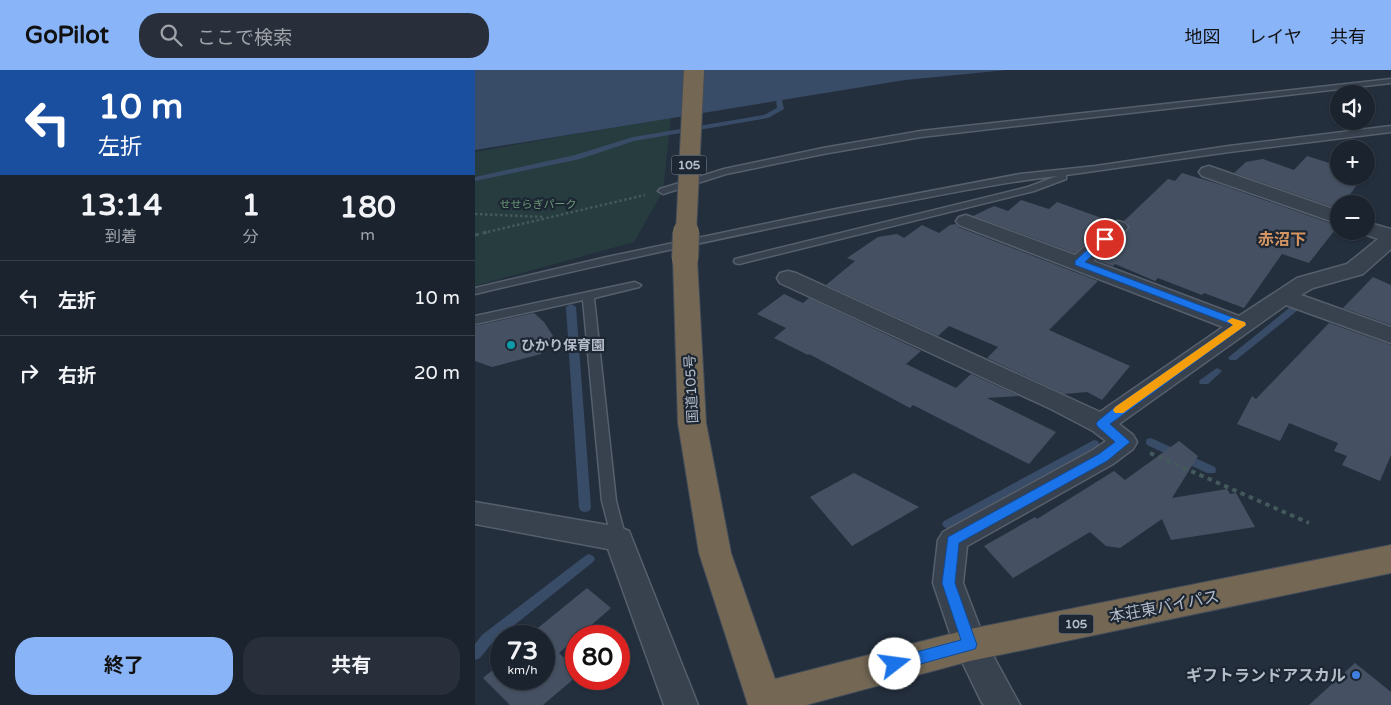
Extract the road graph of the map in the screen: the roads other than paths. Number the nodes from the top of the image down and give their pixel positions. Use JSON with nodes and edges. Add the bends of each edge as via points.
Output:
{"nodes":[{"id":1,"x":693,"y":70,"type":"edge"},
{"id":2,"x":1391,"y":81,"type":"edge"},
{"id":3,"x":1391,"y":129,"type":"edge"},
{"id":4,"x":1081,"y":169,"type":"junction"},
{"id":5,"x":1209,"y":172,"type":"dead end"},
{"id":6,"x":663,"y":191,"type":"road end"},
{"id":7,"x":1330,"y":215,"type":"edge"},
{"id":8,"x":966,"y":221,"type":"dead end"},
{"id":9,"x":1118,"y":226,"type":"dead end"},
{"id":10,"x":1375,"y":231,"type":"edge"},
{"id":11,"x":1391,"y":237,"type":"edge"},
{"id":12,"x":739,"y":261,"type":"dead end"},
{"id":13,"x":1079,"y":263,"type":"junction"},
{"id":14,"x":788,"y":278,"type":"dead end"},
{"id":15,"x":635,"y":285,"type":"dead end"},
{"id":16,"x":475,"y":291,"type":"edge"},
{"id":17,"x":588,"y":296,"type":"junction"},
{"id":18,"x":1283,"y":296,"type":"junction"},
{"id":19,"x":475,"y":320,"type":"edge"},
{"id":20,"x":1241,"y":325,"type":"junction"},
{"id":21,"x":1391,"y":335,"type":"edge"},
{"id":22,"x":1102,"y":424,"type":"junction"},
{"id":23,"x":475,"y":513,"type":"edge"},
{"id":24,"x":619,"y":539,"type":"junction"},
{"id":25,"x":1391,"y":559,"type":"edge"},
{"id":26,"x":970,"y":645,"type":"junction"},
{"id":27,"x":764,"y":698,"type":"joint"},
{"id":28,"x":681,"y":705,"type":"edge"},
{"id":29,"x":1003,"y":705,"type":"edge"}],
"edges":[{"from":1,"to":27,"type":"highway","name":"国道105号","number":"105","bridge":true,"via":[[685,259],[691,424],[715,553]]},
{"from":2,"to":6,"type":"lane","via":[[921,134],[733,170]]},
{"from":3,"to":4,"type":"lane"},
{"from":4,"to":12,"type":"lane","via":[[1031,189]]},
{"from":4,"to":16,"type":"lane","via":[[836,212]]},
{"from":5,"to":7,"type":"street"},
{"from":8,"to":13,"type":"street"},
{"from":9,"to":13,"type":"street"},
{"from":10,"to":11,"type":"street"},
{"from":11,"to":18,"type":"street","via":[[1355,269],[1305,283]]},
{"from":13,"to":20,"type":"street"},
{"from":14,"to":22,"type":"street"},
{"from":15,"to":17,"type":"lane"},
{"from":17,"to":19,"type":"lane"},
{"from":17,"to":24,"type":"lane","via":[[609,501]]},
{"from":18,"to":20,"type":"street"},
{"from":18,"to":21,"type":"street"},
{"from":20,"to":22,"type":"street"},
{"from":22,"to":26,"type":"street","via":[[1124,442],[1103,457],[953,540],[949,583]]},
{"from":23,"to":24,"type":"street"},
{"from":24,"to":28,"type":"street"},
{"from":25,"to":26,"type":"highway","name":"本荘東バイパス","number":"105"},
{"from":26,"to":27,"type":"highway","name":"本荘東バイパス","number":"105"},
{"from":26,"to":29,"type":"street"}]}
